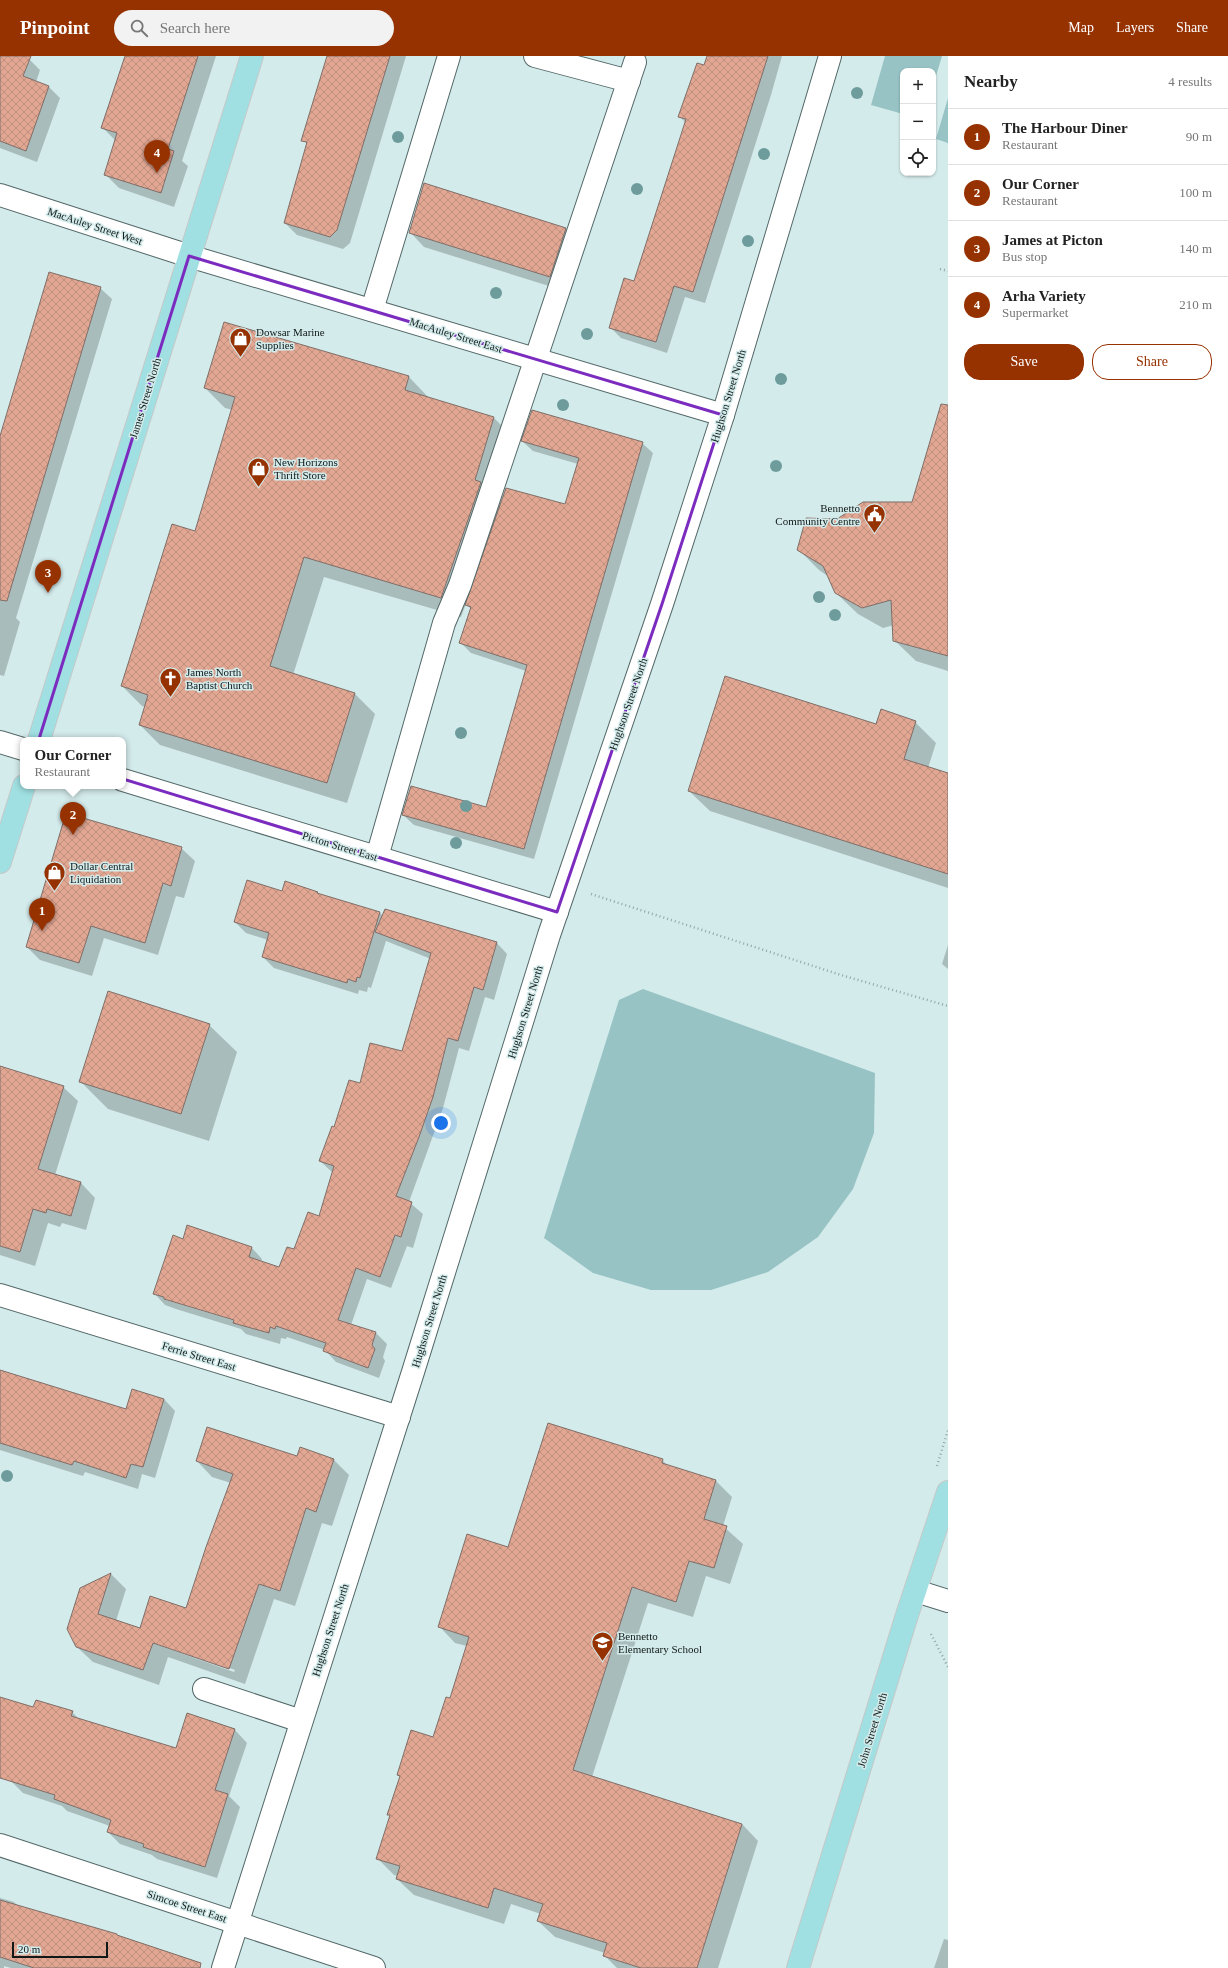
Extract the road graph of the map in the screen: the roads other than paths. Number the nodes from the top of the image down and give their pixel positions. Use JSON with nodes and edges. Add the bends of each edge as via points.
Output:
{"nodes":[{"id":1,"x":252,"y":56,"type":"edge"},
{"id":2,"x":449,"y":56,"type":"edge"},
{"id":3,"x":535,"y":56,"type":"edge"},
{"id":4,"x":830,"y":56,"type":"edge"},
{"id":5,"x":0,"y":195,"type":"edge"},
{"id":6,"x":189,"y":256,"type":"junction"},
{"id":7,"x":372,"y":310,"type":"junction"},
{"id":8,"x":535,"y":359,"type":"junction"},
{"id":9,"x":723,"y":415,"type":"junction"},
{"id":10,"x":40,"y":737,"type":"edge"},
{"id":11,"x":0,"y":742,"type":"edge"},
{"id":12,"x":20,"y":747,"type":"edge"},
{"id":13,"x":126,"y":781,"type":"edge"},
{"id":14,"x":23,"y":789,"type":"edge"},
{"id":15,"x":377,"y":858,"type":"junction"},
{"id":16,"x":0,"y":862,"type":"edge"},
{"id":17,"x":557,"y":912,"type":"junction"},
{"id":18,"x":0,"y":1295,"type":"edge"},
{"id":19,"x":399,"y":1417,"type":"junction"},
{"id":20,"x":948,"y":1492,"type":"edge"},
{"id":21,"x":916,"y":1591,"type":"junction"},
{"id":22,"x":948,"y":1601,"type":"edge"},
{"id":23,"x":204,"y":1689,"type":"dead end"},
{"id":24,"x":301,"y":1721,"type":"junction"},
{"id":25,"x":0,"y":1846,"type":"edge"},
{"id":26,"x":237,"y":1923,"type":"junction"},
{"id":27,"x":223,"y":1968,"type":"edge"},
{"id":28,"x":374,"y":1968,"type":"edge"},
{"id":29,"x":798,"y":1968,"type":"edge"}],
"edges":[{"from":1,"to":6,"type":"main road","name":"James Street North"},
{"from":2,"to":7,"type":"street"},
{"from":3,"to":8,"type":"street","via":[[632,72]]},
{"from":4,"to":9,"type":"street","name":"Hughson Street North"},
{"from":5,"to":6,"type":"street","name":"MacAuley Street West"},
{"from":6,"to":7,"type":"street","name":"MacAuley Street East"},
{"from":6,"to":10,"type":"main road","name":"James Street North"},
{"from":7,"to":8,"type":"street","name":"MacAuley Street East"},
{"from":8,"to":9,"type":"street","name":"MacAuley Street East"},
{"from":8,"to":15,"type":"street","via":[[460,585],[444,623]]},
{"from":9,"to":17,"type":"street","name":"Hughson Street North","via":[[662,604]]},
{"from":11,"to":12,"type":"street"},
{"from":13,"to":15,"type":"street","name":"Picton Street East"},
{"from":14,"to":16,"type":"main road"},
{"from":15,"to":17,"type":"street","name":"Picton Street East"},
{"from":17,"to":19,"type":"street","name":"Hughson Street North"},
{"from":18,"to":19,"type":"street","name":"Ferrie Street East"},
{"from":19,"to":24,"type":"street","name":"Hughson Street North"},
{"from":20,"to":21,"type":"main road","name":"John Street North"},
{"from":21,"to":22,"type":"street"},
{"from":21,"to":29,"type":"main road","name":"John Street North"},
{"from":23,"to":24,"type":"street"},
{"from":24,"to":26,"type":"street","name":"Hughson Street North"},
{"from":25,"to":26,"type":"street","name":"Simcoe Street East"},
{"from":26,"to":27,"type":"street","name":"Hughson Street North"},
{"from":26,"to":28,"type":"street","name":"Simcoe Street East"}]}
